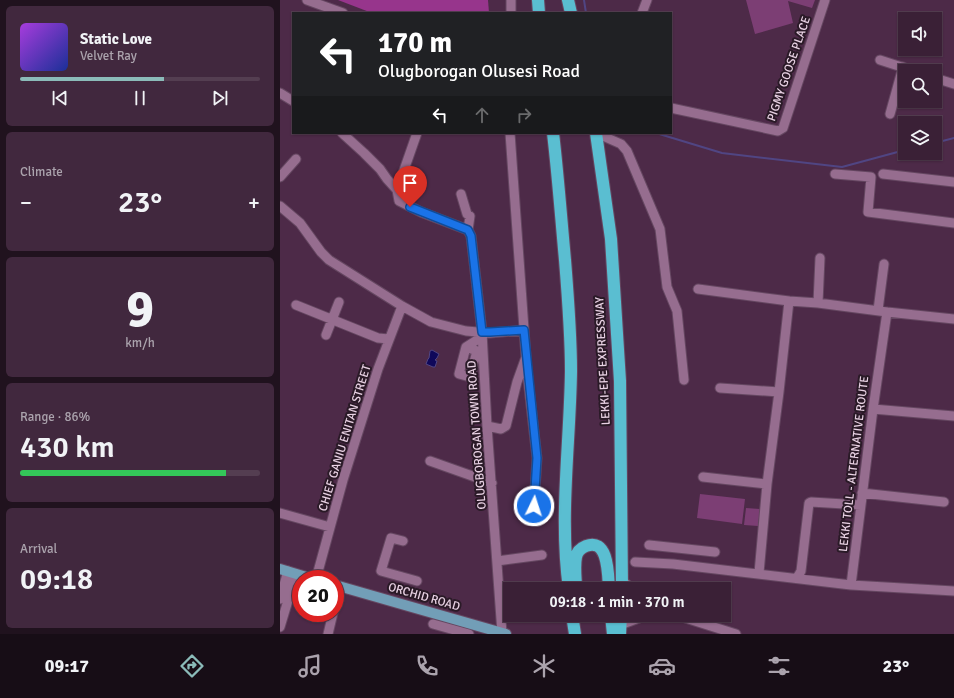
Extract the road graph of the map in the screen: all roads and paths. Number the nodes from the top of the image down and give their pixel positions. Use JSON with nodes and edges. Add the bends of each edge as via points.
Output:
{"nodes":[{"id":1,"x":307,"y":0,"type":"edge"},
{"id":2,"x":511,"y":0,"type":"edge"},
{"id":3,"x":538,"y":0,"type":"edge"},
{"id":4,"x":568,"y":0,"type":"edge"},
{"id":5,"x":647,"y":0,"type":"edge"},
{"id":6,"x":825,"y":0,"type":"edge"},
{"id":7,"x":340,"y":12,"type":"edge"},
{"id":8,"x":511,"y":12,"type":"edge"},
{"id":9,"x":539,"y":12,"type":"edge"},
{"id":10,"x":571,"y":12,"type":"edge"},
{"id":11,"x":642,"y":12,"type":"edge"},
{"id":12,"x":880,"y":60,"type":"dead end"},
{"id":13,"x":898,"y":65,"type":"edge"},
{"id":14,"x":942,"y":80,"type":"edge"},
{"id":15,"x":954,"y":84,"type":"edge"},
{"id":16,"x":898,"y":85,"type":"edge"},
{"id":17,"x":280,"y":93,"type":"edge"},
{"id":18,"x":292,"y":99,"type":"edge"},
{"id":19,"x":672,"y":108,"type":"edge"},
{"id":20,"x":890,"y":114,"type":"dead end"},
{"id":21,"x":343,"y":134,"type":"edge"},
{"id":22,"x":417,"y":134,"type":"edge"},
{"id":23,"x":510,"y":134,"type":"edge"},
{"id":24,"x":553,"y":134,"type":"edge"},
{"id":25,"x":596,"y":134,"type":"edge"},
{"id":26,"x":598,"y":134,"type":"edge"},
{"id":27,"x":296,"y":159,"type":"dead end"},
{"id":28,"x":835,"y":174,"type":"dead end"},
{"id":29,"x":883,"y":174,"type":"dead end"},
{"id":30,"x":280,"y":177,"type":"edge"},
{"id":31,"x":954,"y":182,"type":"edge"},
{"id":32,"x":397,"y":190,"type":"junction"},
{"id":33,"x":461,"y":194,"type":"dead end"},
{"id":34,"x":281,"y":210,"type":"edge"},
{"id":35,"x":954,"y":223,"type":"edge"},
{"id":36,"x":470,"y":233,"type":"junction"},
{"id":37,"x":820,"y":258,"type":"dead end"},
{"id":38,"x":884,"y":264,"type":"dead end"},
{"id":39,"x":698,"y":289,"type":"dead end"},
{"id":40,"x":789,"y":301,"type":"junction"},
{"id":41,"x":339,"y":302,"type":"dead end"},
{"id":42,"x":818,"y":303,"type":"junction"},
{"id":43,"x":296,"y":305,"type":"dead end"},
{"id":44,"x":402,"y":306,"type":"junction"},
{"id":45,"x":883,"y":311,"type":"junction"},
{"id":46,"x":954,"y":319,"type":"edge"},
{"id":47,"x":332,"y":320,"type":"junction"},
{"id":48,"x":524,"y":330,"type":"junction"},
{"id":49,"x":326,"y":335,"type":"dead end"},
{"id":50,"x":480,"y":336,"type":"junction"},
{"id":51,"x":389,"y":339,"type":"junction"},
{"id":52,"x":466,"y":347,"type":"junction"},
{"id":53,"x":476,"y":357,"type":"junction"},
{"id":54,"x":526,"y":357,"type":"junction"},
{"id":55,"x":462,"y":363,"type":"junction"},
{"id":56,"x":470,"y":377,"type":"junction"},
{"id":57,"x":486,"y":379,"type":"junction"},
{"id":58,"x":684,"y":380,"type":"dead end"},
{"id":59,"x":720,"y":388,"type":"dead end"},
{"id":60,"x":779,"y":392,"type":"junction"},
{"id":61,"x":873,"y":409,"type":"junction"},
{"id":62,"x":954,"y":416,"type":"edge"},
{"id":63,"x":487,"y":426,"type":"junction"},
{"id":64,"x":430,"y":461,"type":"dead end"},
{"id":65,"x":703,"y":477,"type":"dead end"},
{"id":66,"x":492,"y":483,"type":"junction"},
{"id":67,"x":767,"y":484,"type":"junction"},
{"id":68,"x":862,"y":494,"type":"junction"},
{"id":69,"x":944,"y":502,"type":"dead end"},
{"id":70,"x":861,"y":505,"type":"junction"},
{"id":71,"x":534,"y":506,"type":"dead end"},
{"id":72,"x":280,"y":513,"type":"edge"},
{"id":73,"x":330,"y":527,"type":"junction"},
{"id":74,"x":403,"y":541,"type":"dead end"},
{"id":75,"x":649,"y":545,"type":"dead end"},
{"id":76,"x":673,"y":548,"type":"junction"},
{"id":77,"x":715,"y":552,"type":"dead end"},
{"id":78,"x":542,"y":555,"type":"dead end"},
{"id":79,"x":497,"y":561,"type":"junction"},
{"id":80,"x":635,"y":562,"type":"dead end"},
{"id":81,"x":673,"y":564,"type":"junction"},
{"id":82,"x":318,"y":570,"type":"edge"},
{"id":83,"x":288,"y":572,"type":"edge"},
{"id":84,"x":759,"y":574,"type":"junction"},
{"id":85,"x":797,"y":578,"type":"junction"},
{"id":86,"x":418,"y":581,"type":"dead end"},
{"id":87,"x":568,"y":582,"type":"edge"},
{"id":88,"x":576,"y":582,"type":"edge"},
{"id":89,"x":608,"y":582,"type":"edge"},
{"id":90,"x":622,"y":582,"type":"edge"},
{"id":91,"x":851,"y":585,"type":"junction"},
{"id":92,"x":344,"y":588,"type":"edge"},
{"id":93,"x":954,"y":591,"type":"edge"},
{"id":94,"x":284,"y":596,"type":"edge"},
{"id":95,"x":282,"y":614,"type":"edge"},
{"id":96,"x":331,"y":622,"type":"edge"},
{"id":97,"x":573,"y":622,"type":"edge"},
{"id":98,"x":576,"y":622,"type":"edge"},
{"id":99,"x":631,"y":622,"type":"edge"},
{"id":100,"x":698,"y":622,"type":"edge"},
{"id":101,"x":433,"y":624,"type":"dead end"},
{"id":102,"x":280,"y":627,"type":"edge"},
{"id":103,"x":619,"y":627,"type":"edge"},
{"id":104,"x":504,"y":633,"type":"edge"},
{"id":105,"x":328,"y":634,"type":"edge"},
{"id":106,"x":469,"y":634,"type":"edge"},
{"id":107,"x":576,"y":634,"type":"edge"},
{"id":108,"x":736,"y":634,"type":"edge"}],
"edges":[{"from":1,"to":7,"type":"street"},
{"from":2,"to":8,"type":"street"},
{"from":3,"to":9,"type":"highway"},
{"from":4,"to":10,"type":"highway"},
{"from":5,"to":11,"type":"street"},
{"from":6,"to":19,"type":"street","name":"PIGMY GOOSE PLACE","via":[[781,130]]},
{"from":12,"to":13,"type":"street"},
{"from":14,"to":15,"type":"street"},
{"from":16,"to":20,"type":"street"},
{"from":17,"to":18,"type":"street"},
{"from":21,"to":32,"type":"street"},
{"from":22,"to":32,"type":"street"},
{"from":23,"to":48,"type":"street"},
{"from":24,"to":87,"type":"highway","via":[[559,184],[571,371],[565,528]]},
{"from":25,"to":90,"type":"highway","name":"LEKKI-EPE EXPRESSWAY","via":[[611,239],[620,381]]},
{"from":26,"to":58,"type":"street","via":[[621,144],[627,152],[660,229],[667,287],[677,311]]},
{"from":27,"to":30,"type":"street"},
{"from":28,"to":35,"type":"street","via":[[871,177],[868,212]]},
{"from":29,"to":31,"type":"street"},
{"from":32,"to":36,"type":"street","via":[[399,201]]},
{"from":33,"to":36,"type":"street","name":"OLUGBOROGAN TOWN ROAD","via":[[467,214],[470,216]]},
{"from":34,"to":44,"type":"street","via":[[300,223],[328,260]]},
{"from":36,"to":50,"type":"street","name":"OLUGBOROGAN TOWN ROAD"},
{"from":37,"to":42,"type":"street"},
{"from":38,"to":45,"type":"street","name":"LEKKI TOLL - ALTERNATIVE ROUTE"},
{"from":39,"to":40,"type":"street"},
{"from":40,"to":42,"type":"street"},
{"from":40,"to":60,"type":"street"},
{"from":41,"to":47,"type":"street"},
{"from":42,"to":45,"type":"street"},
{"from":43,"to":47,"type":"street"},
{"from":44,"to":50,"type":"street","via":[[431,322]]},
{"from":44,"to":51,"type":"street","name":"CHIEF GANIU ENITAN STREET"},
{"from":45,"to":46,"type":"street"},
{"from":45,"to":61,"type":"street","name":"LEKKI TOLL - ALTERNATIVE ROUTE"},
{"from":47,"to":49,"type":"street"},
{"from":47,"to":51,"type":"street","via":[[378,338]]},
{"from":48,"to":50,"type":"street","via":[[490,332]]},
{"from":48,"to":54,"type":"street"},
{"from":50,"to":52,"type":"street"},
{"from":50,"to":53,"type":"street"},
{"from":50,"to":57,"type":"street","name":"OLUGBOROGAN TOWN ROAD"},
{"from":51,"to":73,"type":"street","name":"CHIEF GANIU ENITAN STREET"},
{"from":52,"to":53,"type":"street"},
{"from":52,"to":55,"type":"street"},
{"from":53,"to":55,"type":"street"},
{"from":53,"to":56,"type":"street"},
{"from":54,"to":63,"type":"street","via":[[506,426],[501,429]]},
{"from":54,"to":71,"type":"street","via":[[537,458]]},
{"from":55,"to":56,"type":"street","via":[[459,374]]},
{"from":56,"to":57,"type":"street"},
{"from":57,"to":63,"type":"street","name":"OLUGBOROGAN TOWN ROAD"},
{"from":59,"to":60,"type":"street"},
{"from":60,"to":67,"type":"street"},
{"from":61,"to":62,"type":"street"},
{"from":61,"to":68,"type":"street","name":"LEKKI TOLL - ALTERNATIVE ROUTE"},
{"from":63,"to":66,"type":"street","name":"OLUGBOROGAN TOWN ROAD"},
{"from":64,"to":66,"type":"street"},
{"from":65,"to":67,"type":"street"},
{"from":66,"to":79,"type":"street","name":"OLUGBOROGAN TOWN ROAD"},
{"from":67,"to":84,"type":"street"},
{"from":68,"to":69,"type":"street"},
{"from":68,"to":70,"type":"street","name":"LEKKI TOLL - ALTERNATIVE ROUTE"},
{"from":70,"to":85,"type":"street","via":[[809,503],[801,571]]},
{"from":70,"to":91,"type":"street","name":"LEKKI TOLL - ALTERNATIVE ROUTE"},
{"from":72,"to":73,"type":"street"},
{"from":73,"to":82,"type":"street","name":"CHIEF GANIU ENITAN STREET"},
{"from":74,"to":86,"type":"street","via":[[391,538],[381,571]]},
{"from":75,"to":76,"type":"street"},
{"from":76,"to":77,"type":"street"},
{"from":76,"to":81,"type":"street"},
{"from":78,"to":79,"type":"street"},
{"from":79,"to":104,"type":"street","name":"OLUGBOROGAN TOWN ROAD"},
{"from":80,"to":81,"type":"street"},
{"from":81,"to":84,"type":"street"},
{"from":83,"to":94,"type":"street"},
{"from":84,"to":85,"type":"street"},
{"from":85,"to":91,"type":"street"},
{"from":88,"to":89,"type":"highway","via":[[578,552],[589,545],[601,549],[604,554]]},
{"from":91,"to":93,"type":"street"},
{"from":92,"to":104,"type":"main road","name":"ORCHID ROAD"},
{"from":94,"to":95,"type":"street"},
{"from":95,"to":102,"type":"street"},
{"from":96,"to":105,"type":"street"},
{"from":97,"to":107,"type":"highway"},
{"from":98,"to":107,"type":"highway"},
{"from":99,"to":103,"type":"street"},
{"from":100,"to":108,"type":"street"},
{"from":101,"to":106,"type":"street"}]}
